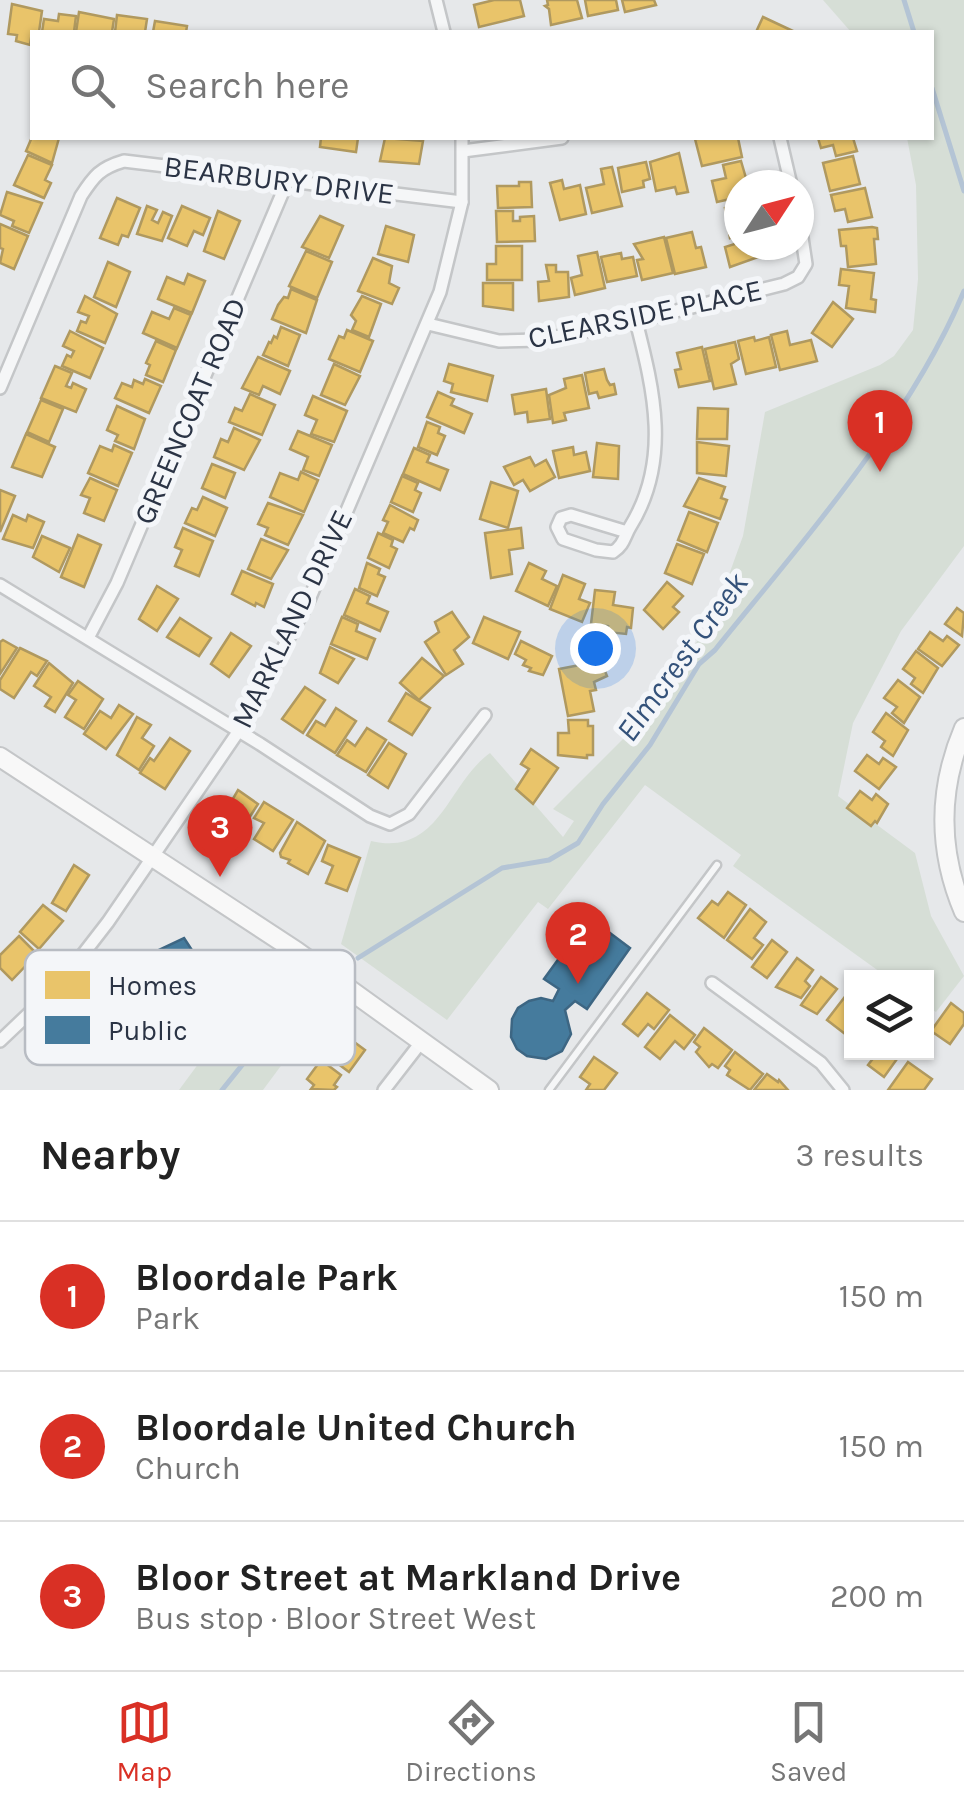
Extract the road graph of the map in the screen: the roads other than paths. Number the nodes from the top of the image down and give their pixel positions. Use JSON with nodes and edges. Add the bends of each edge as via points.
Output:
{"nodes":[{"id":1,"x":436,"y":0,"type":"edge"},
{"id":2,"x":444,"y":30,"type":"edge"},
{"id":3,"x":529,"y":140,"type":"edge"},
{"id":4,"x":780,"y":140,"type":"edge"},
{"id":5,"x":463,"y":144,"type":"edge"},
{"id":6,"x":787,"y":170,"type":"edge"},
{"id":7,"x":287,"y":182,"type":"junction"},
{"id":8,"x":462,"y":202,"type":"junction"},
{"id":9,"x":807,"y":260,"type":"edge"},
{"id":10,"x":636,"y":321,"type":"junction"},
{"id":11,"x":428,"y":324,"type":"junction"},
{"id":12,"x":0,"y":388,"type":"edge"},
{"id":13,"x":627,"y":532,"type":"junction"},
{"id":14,"x":0,"y":585,"type":"edge"},
{"id":15,"x":88,"y":638,"type":"junction"},
{"id":16,"x":485,"y":715,"type":"dead end"},
{"id":17,"x":964,"y":728,"type":"edge"},
{"id":18,"x":238,"y":732,"type":"junction"},
{"id":19,"x":0,"y":758,"type":"edge"},
{"id":20,"x":153,"y":856,"type":"junction"},
{"id":21,"x":716,"y":864,"type":"dead end"},
{"id":22,"x":962,"y":904,"type":"edge"},
{"id":23,"x":86,"y":950,"type":"edge"},
{"id":24,"x":293,"y":950,"type":"edge"},
{"id":25,"x":712,"y":983,"type":"dead end"},
{"id":26,"x":355,"y":991,"type":"edge"},
{"id":27,"x":25,"y":1017,"type":"edge"},
{"id":28,"x":422,"y":1040,"type":"junction"},
{"id":29,"x":0,"y":1041,"type":"edge"},
{"id":30,"x":384,"y":1090,"type":"edge"},
{"id":31,"x":489,"y":1090,"type":"edge"},
{"id":32,"x":549,"y":1090,"type":"edge"},
{"id":33,"x":843,"y":1090,"type":"edge"}],
"edges":[{"from":1,"to":2,"type":"street"},
{"from":3,"to":5,"type":"street"},
{"from":4,"to":6,"type":"street"},
{"from":5,"to":8,"type":"street","name":"MARKLAND DRIVE"},
{"from":7,"to":8,"type":"street","name":"BEARBURY DRIVE"},
{"from":7,"to":12,"type":"street","name":"BEARBURY DRIVE","via":[[124,160],[98,170]]},
{"from":7,"to":15,"type":"street","name":"GREENCOAT ROAD"},
{"from":8,"to":11,"type":"street","name":"MARKLAND DRIVE"},
{"from":9,"to":10,"type":"street","name":"CLEARSIDE PLACE","via":[[794,280]]},
{"from":10,"to":11,"type":"street","name":"CLEARSIDE PLACE","via":[[509,342]]},
{"from":10,"to":13,"type":"street","via":[[657,450],[648,490]]},
{"from":11,"to":18,"type":"street","name":"MARKLAND DRIVE","via":[[308,602]]},
{"from":13,"to":13,"type":"street","via":[[572,515],[556,527],[563,539],[606,552],[619,548]]},
{"from":14,"to":15,"type":"street"},
{"from":15,"to":18,"type":"street"},
{"from":16,"to":18,"type":"street","via":[[409,814],[390,824]]},
{"from":17,"to":22,"type":"main road","via":[[948,775],[943,832]]},
{"from":18,"to":20,"type":"street","name":"MARKLAND DRIVE"},
{"from":19,"to":20,"type":"main road"},
{"from":20,"to":23,"type":"street","name":"MARKLAND DRIVE"},
{"from":20,"to":24,"type":"main road"},
{"from":21,"to":32,"type":"lane"},
{"from":25,"to":33,"type":"street","via":[[822,1063]]},
{"from":26,"to":28,"type":"main road"},
{"from":27,"to":29,"type":"street","name":"MARKLAND DRIVE"},
{"from":28,"to":30,"type":"street"},
{"from":28,"to":31,"type":"main road"}]}
